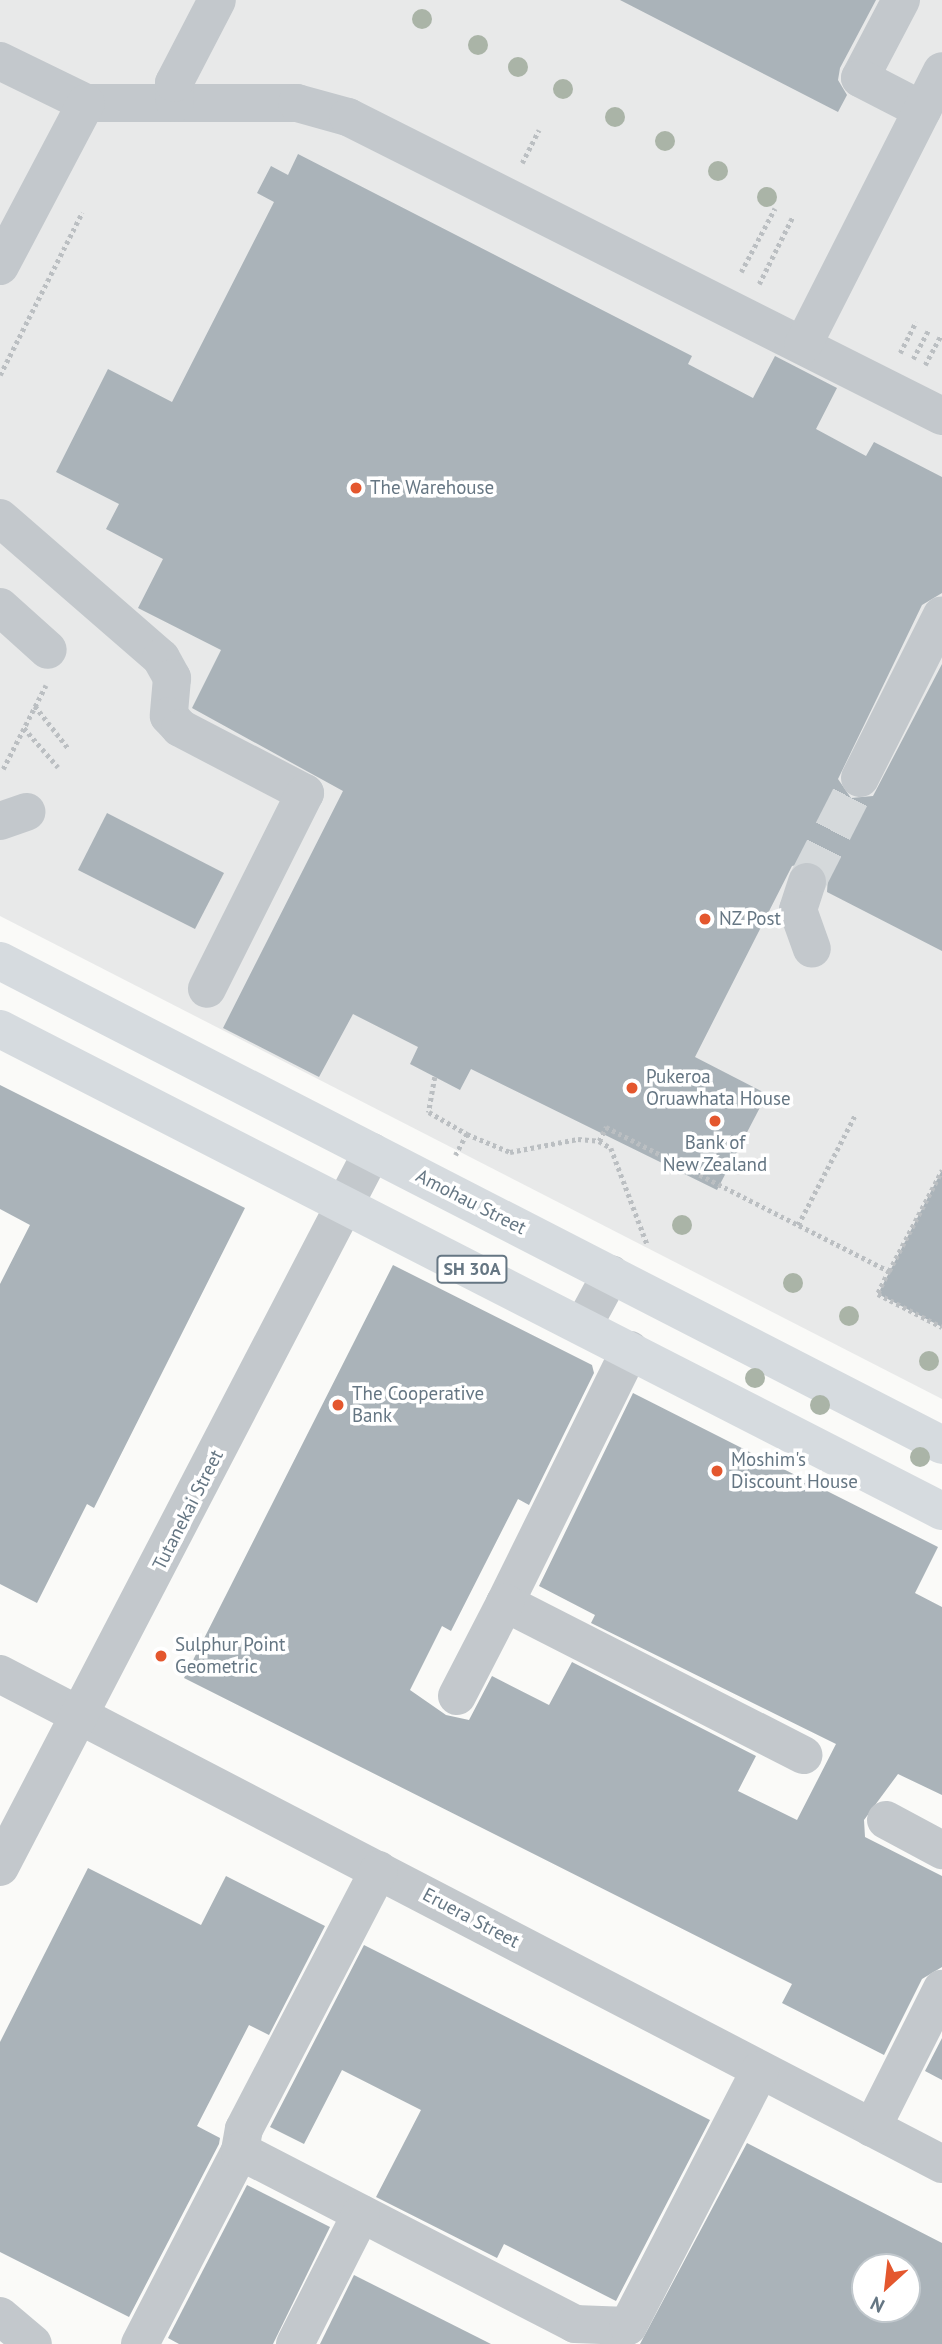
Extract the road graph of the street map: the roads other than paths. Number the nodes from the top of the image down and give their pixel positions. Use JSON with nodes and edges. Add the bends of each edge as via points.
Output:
{"nodes":[{"id":1,"x":216,"y":0,"type":"edge"},
{"id":2,"x":901,"y":0,"type":"edge"},
{"id":3,"x":0,"y":61,"type":"edge"},
{"id":4,"x":942,"y":71,"type":"edge"},
{"id":5,"x":86,"y":103,"type":"junction"},
{"id":6,"x":175,"y":103,"type":"junction"},
{"id":7,"x":922,"y":110,"type":"junction"},
{"id":8,"x":0,"y":266,"type":"edge"},
{"id":9,"x":803,"y":345,"type":"junction"},
{"id":10,"x":942,"y":416,"type":"edge"},
{"id":11,"x":0,"y":518,"type":"edge"},
{"id":12,"x":0,"y":607,"type":"edge"},
{"id":13,"x":942,"y":615,"type":"edge"},
{"id":14,"x":50,"y":662,"type":"road end"},
{"id":15,"x":860,"y":778,"type":"tunnel mouth"},
{"id":16,"x":807,"y":882,"type":"tunnel mouth"},
{"id":17,"x":812,"y":949,"type":"dead end"},
{"id":18,"x":0,"y":961,"type":"edge"},
{"id":19,"x":207,"y":989,"type":"dead end"},
{"id":20,"x":0,"y":1029,"type":"edge"},
{"id":21,"x":372,"y":1152,"type":"junction"},
{"id":22,"x":345,"y":1204,"type":"junction"},
{"id":23,"x":611,"y":1274,"type":"junction"},
{"id":24,"x":583,"y":1326,"type":"junction"},
{"id":25,"x":630,"y":1350,"type":"junction"},
{"id":26,"x":942,"y":1446,"type":"edge"},
{"id":27,"x":942,"y":1511,"type":"edge"},
{"id":28,"x":505,"y":1603,"type":"junction"},
{"id":29,"x":0,"y":1674,"type":"edge"},
{"id":30,"x":457,"y":1696,"type":"dead end"},
{"id":31,"x":82,"y":1715,"type":"junction"},
{"id":32,"x":803,"y":1755,"type":"dead end"},
{"id":33,"x":886,"y":1820,"type":"dead end"},
{"id":34,"x":942,"y":1850,"type":"edge"},
{"id":35,"x":0,"y":1867,"type":"edge"},
{"id":36,"x":379,"y":1870,"type":"junction"},
{"id":37,"x":942,"y":1989,"type":"edge"},
{"id":38,"x":760,"y":2070,"type":"junction"},
{"id":39,"x":872,"y":2128,"type":"junction"},
{"id":40,"x":240,"y":2151,"type":"junction"},
{"id":41,"x":942,"y":2164,"type":"edge"},
{"id":42,"x":361,"y":2214,"type":"junction"},
{"id":43,"x":0,"y":2316,"type":"edge"},
{"id":44,"x":33,"y":2344,"type":"edge"},
{"id":45,"x":140,"y":2344,"type":"edge"},
{"id":46,"x":295,"y":2344,"type":"edge"}],
"edges":[{"from":1,"to":6,"type":"street","via":[[174,83]]},
{"from":2,"to":7,"type":"street","via":[[860,78]]},
{"from":3,"to":5,"type":"street"},
{"from":4,"to":7,"type":"street"},
{"from":5,"to":6,"type":"street"},
{"from":5,"to":8,"type":"street"},
{"from":6,"to":9,"type":"street","via":[[297,103],[348,117]]},
{"from":7,"to":9,"type":"street"},
{"from":9,"to":10,"type":"street"},
{"from":11,"to":19,"type":"street","via":[[161,658],[172,678],[169,716],[180,728],[305,793]]},
{"from":12,"to":14,"type":"street"},
{"from":13,"to":15,"type":"street"},
{"from":16,"to":17,"type":"street","via":[[798,910]]},
{"from":18,"to":21,"type":"main road","name":"Amohau Street"},
{"from":20,"to":22,"type":"main road","number":"SH 30A"},
{"from":21,"to":22,"type":"street","name":"Tutanekai Street"},
{"from":21,"to":23,"type":"main road","name":"Amohau Street"},
{"from":22,"to":24,"type":"main road","number":"SH 30A"},
{"from":22,"to":31,"type":"street","name":"Tutanekai Street"},
{"from":23,"to":24,"type":"street"},
{"from":23,"to":26,"type":"main road","name":"Amohau Street"},
{"from":24,"to":25,"type":"main road","number":"SH 30A"},
{"from":25,"to":27,"type":"main road","number":"SH 30A"},
{"from":25,"to":28,"type":"street"},
{"from":28,"to":30,"type":"street"},
{"from":28,"to":32,"type":"street"},
{"from":29,"to":31,"type":"street","name":"Eruera Street"},
{"from":31,"to":35,"type":"street","name":"Tutanekai Street"},
{"from":31,"to":36,"type":"street","name":"Eruera Street"},
{"from":33,"to":34,"type":"street"},
{"from":36,"to":38,"type":"street","name":"Eruera Street"},
{"from":36,"to":40,"type":"street","via":[[244,2129]]},
{"from":37,"to":39,"type":"street"},
{"from":38,"to":39,"type":"street","name":"Eruera Street"},
{"from":38,"to":42,"type":"street","via":[[628,2326],[575,2325]]},
{"from":39,"to":41,"type":"street","name":"Eruera Street"},
{"from":40,"to":42,"type":"street"},
{"from":40,"to":45,"type":"street"},
{"from":42,"to":46,"type":"street"},
{"from":43,"to":44,"type":"street"}]}
